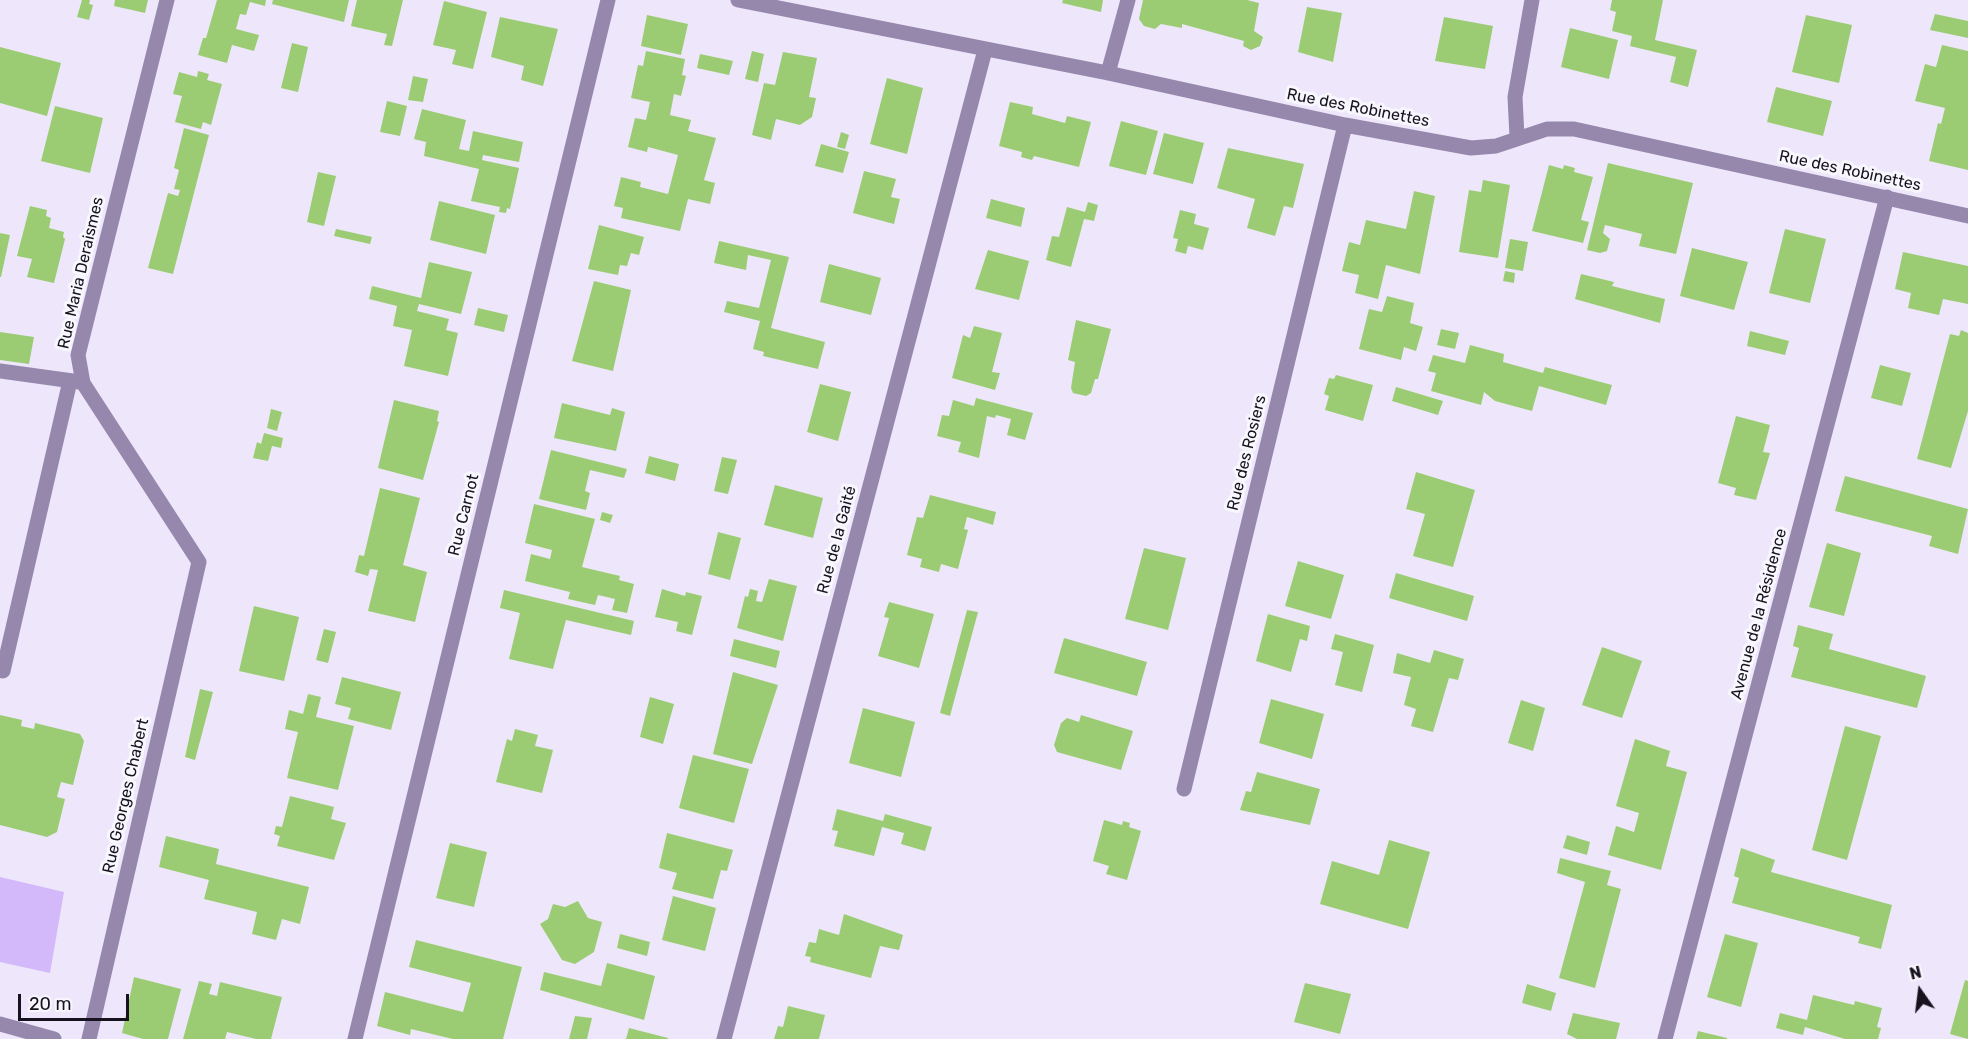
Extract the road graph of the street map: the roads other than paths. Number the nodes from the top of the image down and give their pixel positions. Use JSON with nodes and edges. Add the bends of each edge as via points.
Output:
{"nodes":[{"id":1,"x":167,"y":0,"type":"edge"},
{"id":2,"x":608,"y":0,"type":"edge"},
{"id":3,"x":738,"y":0,"type":"edge"},
{"id":4,"x":1128,"y":0,"type":"edge"},
{"id":5,"x":1532,"y":0,"type":"edge"},
{"id":6,"x":985,"y":50,"type":"junction"},
{"id":7,"x":1108,"y":73,"type":"junction"},
{"id":8,"x":1345,"y":125,"type":"junction"},
{"id":9,"x":1517,"y":137,"type":"junction"},
{"id":10,"x":1887,"y":197,"type":"junction"},
{"id":11,"x":1968,"y":216,"type":"edge"},
{"id":12,"x":0,"y":371,"type":"edge"},
{"id":13,"x":77,"y":382,"type":"junction"},
{"id":14,"x":200,"y":561,"type":"joint"},
{"id":15,"x":3,"y":671,"type":"dead end"},
{"id":16,"x":1184,"y":789,"type":"dead end"},
{"id":17,"x":0,"y":1024,"type":"edge"},
{"id":18,"x":54,"y":1039,"type":"edge"},
{"id":19,"x":89,"y":1039,"type":"edge"},
{"id":20,"x":355,"y":1039,"type":"edge"},
{"id":21,"x":724,"y":1039,"type":"edge"},
{"id":22,"x":1665,"y":1039,"type":"edge"}],
"edges":[{"from":1,"to":13,"type":"street","name":"Rue Maria Deraismes","via":[[78,355]]},
{"from":2,"to":20,"type":"street","name":"Rue Carnot"},
{"from":3,"to":6,"type":"street","name":"Rue des Robinettes"},
{"from":4,"to":7,"type":"street"},
{"from":5,"to":9,"type":"street","via":[[1515,97]]},
{"from":6,"to":7,"type":"street","name":"Rue des Robinettes"},
{"from":6,"to":21,"type":"street","name":"Rue de la Gaité"},
{"from":7,"to":8,"type":"street","name":"Rue des Robinettes"},
{"from":8,"to":9,"type":"street","name":"Rue des Robinettes","via":[[1471,148],[1496,146]]},
{"from":8,"to":16,"type":"street","name":"Rue des Rosiers"},
{"from":9,"to":10,"type":"street","name":"Rue des Robinettes","via":[[1547,129],[1574,129]]},
{"from":10,"to":11,"type":"street","name":"Rue des Robinettes"},
{"from":10,"to":22,"type":"street","name":"Avenue de la Résidence"},
{"from":12,"to":13,"type":"street"},
{"from":13,"to":14,"type":"street","name":"Rue Maria Deraismes"},
{"from":13,"to":15,"type":"street"},
{"from":14,"to":19,"type":"street","name":"Rue Georges Chabert"},
{"from":17,"to":18,"type":"street"}]}
